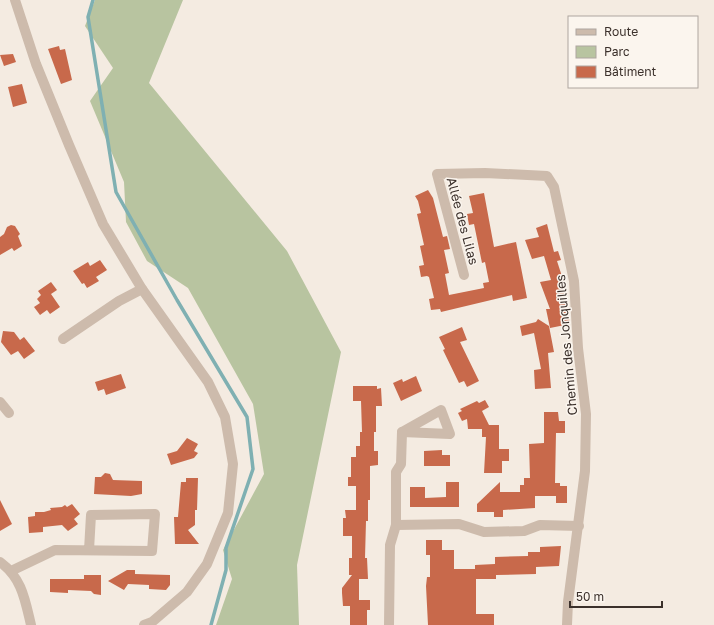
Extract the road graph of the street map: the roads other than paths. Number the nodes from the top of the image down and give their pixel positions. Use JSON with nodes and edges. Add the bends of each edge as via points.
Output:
{"nodes":[{"id":1,"x":15,"y":0,"type":"edge"},
{"id":2,"x":437,"y":174,"type":"joint"},
{"id":3,"x":464,"y":275,"type":"dead end"},
{"id":4,"x":142,"y":289,"type":"junction"},
{"id":5,"x":63,"y":339,"type":"dead end"},
{"id":6,"x":0,"y":402,"type":"edge"},
{"id":7,"x":9,"y":413,"type":"dead end"},
{"id":8,"x":402,"y":432,"type":"dead end"},
{"id":9,"x":396,"y":525,"type":"junction"},
{"id":10,"x":579,"y":526,"type":"junction"},
{"id":11,"x":89,"y":550,"type":"junction"},
{"id":12,"x":0,"y":562,"type":"edge"},
{"id":13,"x":11,"y":571,"type":"junction"},
{"id":14,"x":31,"y":625,"type":"edge"},
{"id":15,"x":144,"y":625,"type":"edge"},
{"id":16,"x":389,"y":625,"type":"edge"},
{"id":17,"x":567,"y":625,"type":"edge"}],
"edges":[{"from":1,"to":4,"type":"street","via":[[36,64],[100,217]]},
{"from":2,"to":3,"type":"street","name":"Allée des Lilas"},
{"from":2,"to":10,"type":"street","name":"Chemin des Jonquilles","via":[[547,176],[554,187],[574,281],[578,348],[586,414]]},
{"from":4,"to":5,"type":"street","via":[[119,301]]},
{"from":4,"to":15,"type":"street","via":[[208,382],[225,417],[233,464],[228,513],[207,564],[187,592],[152,622]]},
{"from":6,"to":7,"type":"street"},
{"from":8,"to":9,"type":"street","via":[[401,464],[396,472]]},
{"from":9,"to":10,"type":"street","via":[[460,524],[484,532],[524,531],[540,525]]},
{"from":9,"to":16,"type":"street","via":[[390,545]]},
{"from":10,"to":17,"type":"street","name":"Chemin des Jonquilles"},
{"from":11,"to":11,"type":"street","via":[[152,551],[155,514],[91,514]]},
{"from":11,"to":13,"type":"street","via":[[55,550]]},
{"from":12,"to":13,"type":"street"},
{"from":13,"to":14,"type":"street","via":[[24,593]]}]}
